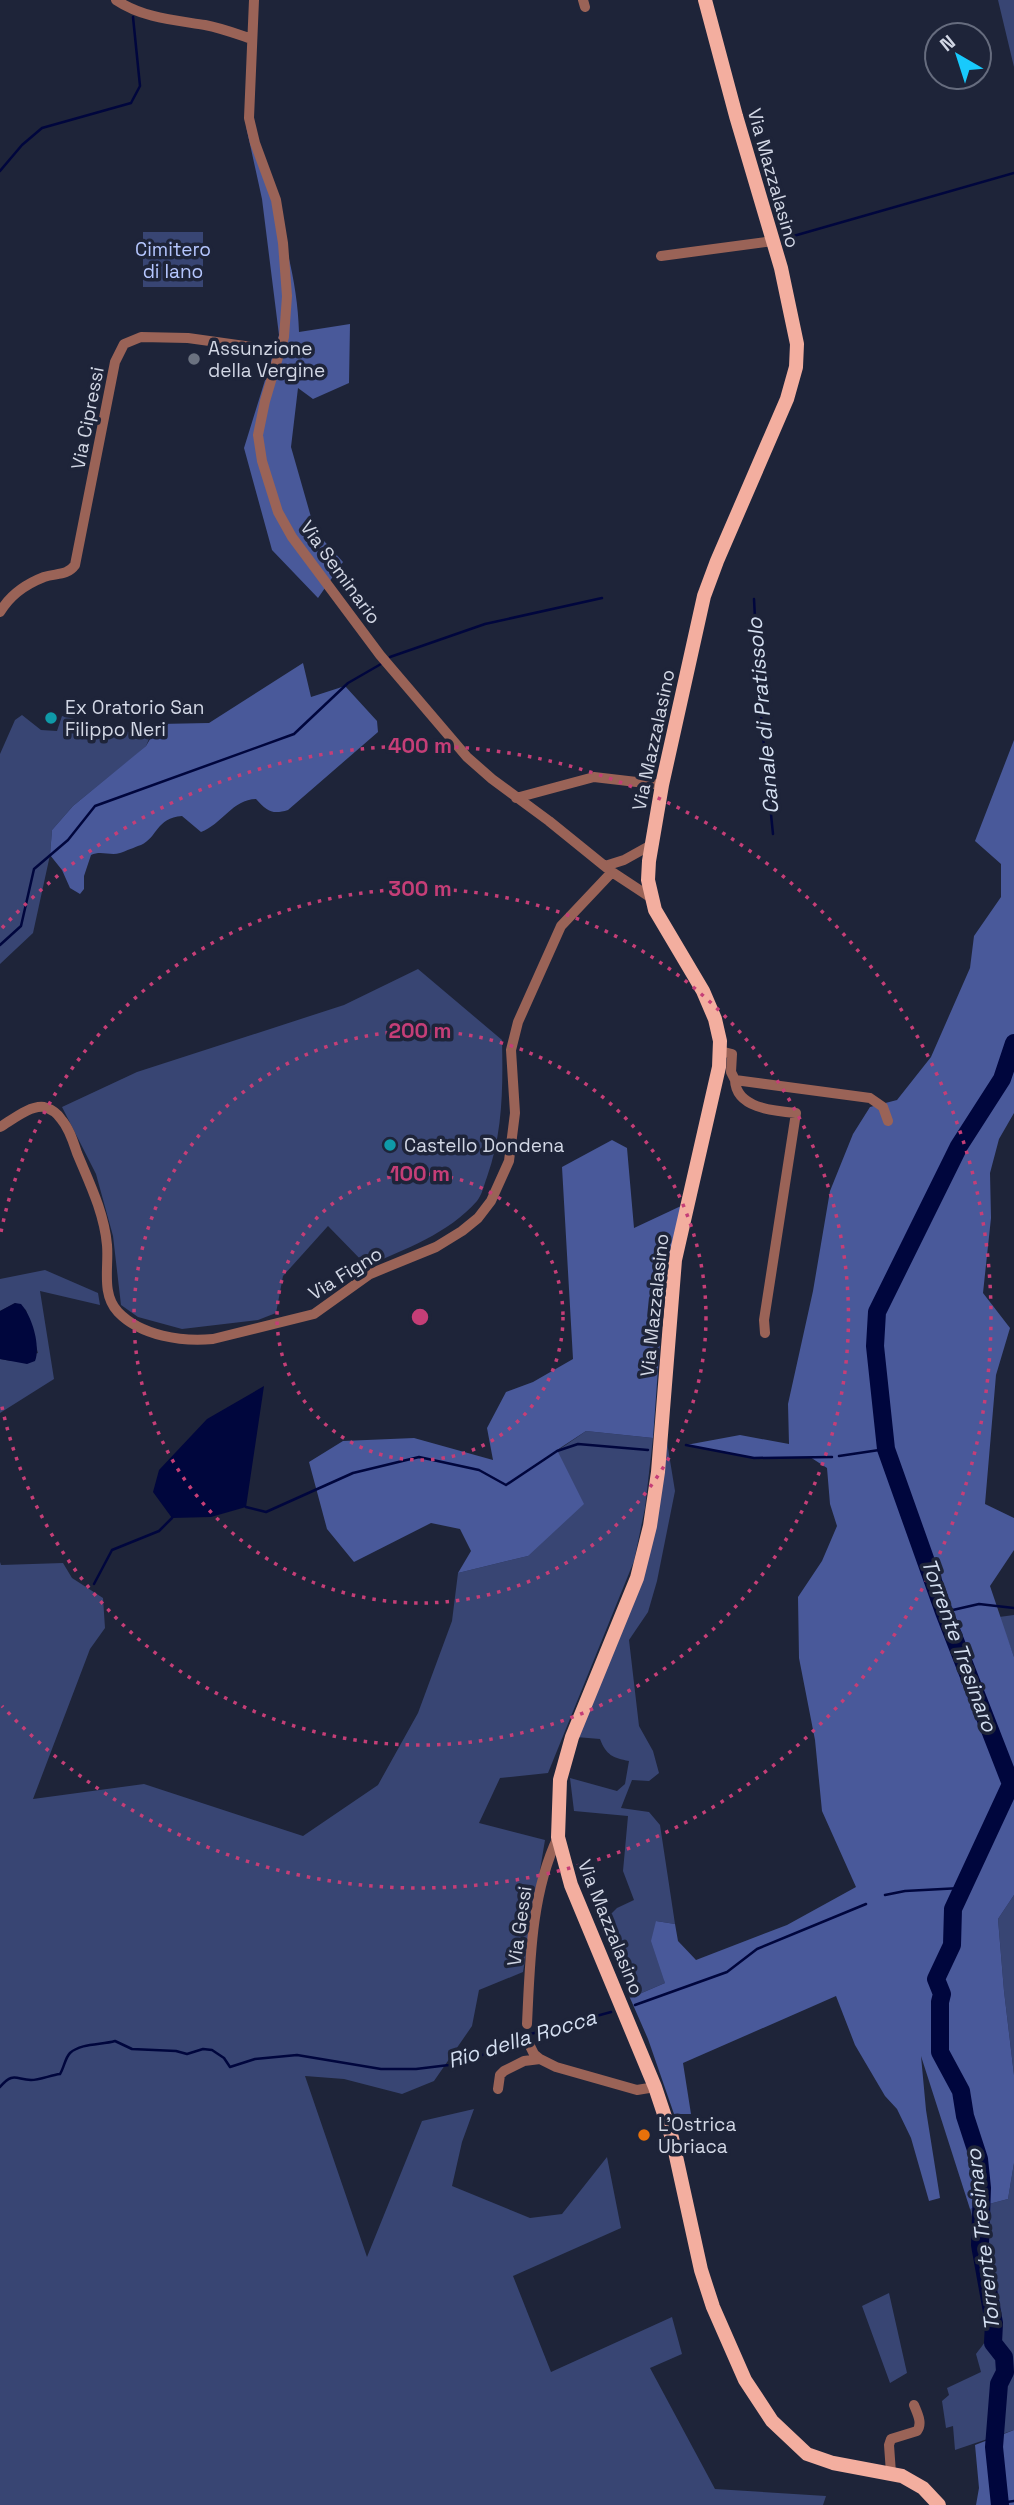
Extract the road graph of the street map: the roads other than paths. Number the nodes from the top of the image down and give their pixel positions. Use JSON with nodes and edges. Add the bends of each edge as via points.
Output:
{"nodes":[{"id":1,"x":117,"y":0,"type":"edge"},
{"id":2,"x":254,"y":0,"type":"edge"},
{"id":3,"x":705,"y":0,"type":"edge"},
{"id":4,"x":252,"y":39,"type":"junction"},
{"id":5,"x":773,"y":241,"type":"junction"},
{"id":6,"x":662,"y":256,"type":"dead end"},
{"id":7,"x":281,"y":351,"type":"junction"},
{"id":8,"x":0,"y":612,"type":"edge"},
{"id":9,"x":662,"y":785,"type":"junction"},
{"id":10,"x":516,"y":798,"type":"junction"},
{"id":11,"x":651,"y":845,"type":"junction"},
{"id":12,"x":609,"y":869,"type":"junction"},
{"id":13,"x":650,"y":897,"type":"junction"},
{"id":14,"x":720,"y":1051,"type":"junction"},
{"id":15,"x":735,"y":1080,"type":"junction"},
{"id":16,"x":888,"y":1121,"type":"dead end"},
{"id":17,"x":0,"y":1126,"type":"edge"},
{"id":18,"x":765,"y":1334,"type":"dead end"},
{"id":19,"x":558,"y":1837,"type":"junction"},
{"id":20,"x":527,"y":2024,"type":"dead end"},
{"id":21,"x":527,"y":2040,"type":"dead end"},
{"id":22,"x":540,"y":2059,"type":"junction"},
{"id":23,"x":654,"y":2087,"type":"junction"},
{"id":24,"x":498,"y":2089,"type":"dead end"},
{"id":25,"x":914,"y":2405,"type":"dead end"},
{"id":26,"x":891,"y":2473,"type":"junction"},
{"id":27,"x":939,"y":2505,"type":"edge"}],
"edges":[{"from":1,"to":4,"type":"street","via":[[156,18],[207,25]]},
{"from":2,"to":4,"type":"street","name":"Via Seminario"},
{"from":3,"to":5,"type":"main road","name":"Via Mazzalasino"},
{"from":4,"to":7,"type":"street","name":"Via Seminario","via":[[249,118],[276,200],[287,278]]},
{"from":5,"to":6,"type":"street"},
{"from":5,"to":9,"type":"main road","name":"Via Mazzalasino","via":[[795,332],[797,361],[708,583]]},
{"from":7,"to":8,"type":"street","name":"Via Cipressi","via":[[188,338],[141,337],[124,344],[115,362],[75,565],[22,588]]},
{"from":7,"to":10,"type":"street","name":"Via Seminario","via":[[258,435],[278,512],[348,612],[445,733]]},
{"from":9,"to":10,"type":"street","via":[[594,777]]},
{"from":9,"to":11,"type":"main road","name":"Via Mazzalasino"},
{"from":10,"to":12,"type":"street","name":"Via Seminario"},
{"from":11,"to":12,"type":"street"},
{"from":11,"to":13,"type":"main road","name":"Via Mazzalasino"},
{"from":12,"to":13,"type":"street","name":"Via Seminario"},
{"from":12,"to":17,"type":"street","name":"Via Figno","via":[[561,926],[518,1022],[511,1050],[513,1140],[491,1201],[462,1231],[370,1274],[314,1314],[197,1340],[154,1333],[131,1323],[118,1312],[108,1293],[103,1223],[66,1126],[55,1112],[41,1107]]},
{"from":13,"to":14,"type":"main road","name":"Via Mazzalasino","via":[[710,1005]]},
{"from":14,"to":15,"type":"street","via":[[732,1054]]},
{"from":14,"to":19,"type":"main road","name":"Via Mazzalasino","via":[[675,1260],[650,1526],[634,1587],[572,1737],[560,1780]]},
{"from":15,"to":16,"type":"street","via":[[870,1098],[883,1107]]},
{"from":15,"to":18,"type":"street","via":[[735,1090],[759,1107],[796,1113]]},
{"from":19,"to":20,"type":"street","name":"Via Gessi","via":[[547,1859],[540,1892]]},
{"from":19,"to":23,"type":"main road","name":"Via Mazzalasino","via":[[570,1885]]},
{"from":21,"to":22,"type":"street"},
{"from":22,"to":23,"type":"street","via":[[637,2090]]},
{"from":22,"to":24,"type":"street","via":[[503,2071]]},
{"from":23,"to":26,"type":"main road","name":"Via Mazzalasino","via":[[672,2138],[713,2307],[758,2401],[807,2454]]},
{"from":25,"to":26,"type":"street","via":[[920,2427],[891,2439]]},
{"from":26,"to":27,"type":"main road","name":"Via Mazzalasino","via":[[923,2488]]}]}
